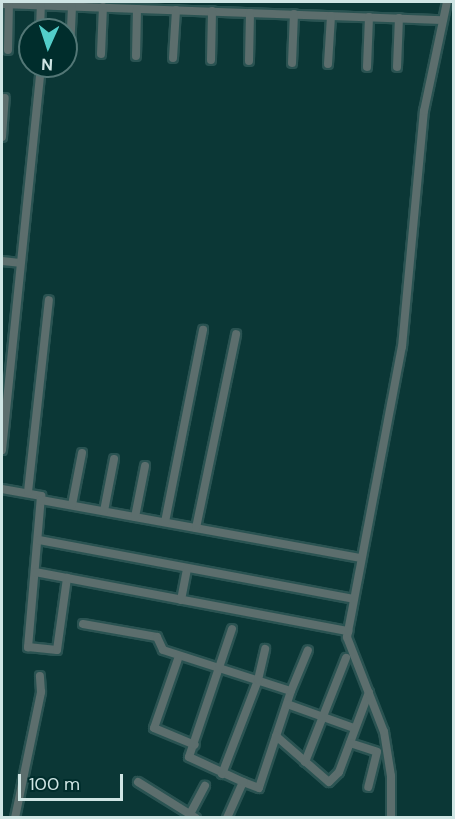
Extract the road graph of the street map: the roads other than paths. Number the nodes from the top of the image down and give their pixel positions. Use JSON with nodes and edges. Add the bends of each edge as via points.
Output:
{"nodes":[{"id":1,"x":447,"y":2,"type":"edge"},
{"id":2,"x":5,"y":4,"type":"edge"},
{"id":3,"x":41,"y":5,"type":"junction"},
{"id":4,"x":72,"y":6,"type":"junction"},
{"id":5,"x":103,"y":7,"type":"junction"},
{"id":6,"x":137,"y":9,"type":"junction"},
{"id":7,"x":176,"y":10,"type":"junction"},
{"id":8,"x":212,"y":11,"type":"junction"},
{"id":9,"x":250,"y":13,"type":"junction"},
{"id":10,"x":294,"y":14,"type":"junction"},
{"id":11,"x":331,"y":16,"type":"junction"},
{"id":12,"x":369,"y":17,"type":"junction"},
{"id":13,"x":40,"y":18,"type":"edge"},
{"id":14,"x":71,"y":18,"type":"edge"},
{"id":15,"x":399,"y":18,"type":"junction"},
{"id":16,"x":442,"y":20,"type":"junction"},
{"id":17,"x":8,"y":50,"type":"dead end"},
{"id":18,"x":101,"y":54,"type":"dead end"},
{"id":19,"x":136,"y":56,"type":"dead end"},
{"id":20,"x":173,"y":58,"type":"dead end"},
{"id":21,"x":211,"y":60,"type":"dead end"},
{"id":22,"x":249,"y":61,"type":"dead end"},
{"id":23,"x":292,"y":63,"type":"dead end"},
{"id":24,"x":328,"y":64,"type":"dead end"},
{"id":25,"x":367,"y":67,"type":"dead end"},
{"id":26,"x":397,"y":67,"type":"dead end"},
{"id":27,"x":39,"y":78,"type":"edge"},
{"id":28,"x":6,"y":98,"type":"dead end"},
{"id":29,"x":2,"y":137,"type":"edge"},
{"id":30,"x":2,"y":261,"type":"edge"},
{"id":31,"x":20,"y":263,"type":"junction"},
{"id":32,"x":49,"y":300,"type":"dead end"},
{"id":33,"x":203,"y":330,"type":"dead end"},
{"id":34,"x":236,"y":334,"type":"dead end"},
{"id":35,"x":2,"y":450,"type":"edge"},
{"id":36,"x":82,"y":453,"type":"dead end"},
{"id":37,"x":114,"y":459,"type":"dead end"},
{"id":38,"x":145,"y":466,"type":"dead end"},
{"id":39,"x":2,"y":489,"type":"edge"},
{"id":40,"x":28,"y":492,"type":"junction"},
{"id":41,"x":41,"y":500,"type":"junction"},
{"id":42,"x":72,"y":505,"type":"junction"},
{"id":43,"x":104,"y":511,"type":"junction"},
{"id":44,"x":135,"y":517,"type":"junction"},
{"id":45,"x":165,"y":522,"type":"junction"},
{"id":46,"x":196,"y":528,"type":"junction"},
{"id":47,"x":39,"y":540,"type":"junction"},
{"id":48,"x":360,"y":558,"type":"junction"},
{"id":49,"x":187,"y":568,"type":"junction"},
{"id":50,"x":35,"y":573,"type":"junction"},
{"id":51,"x":67,"y":579,"type":"junction"},
{"id":52,"x":354,"y":599,"type":"junction"},
{"id":53,"x":181,"y":600,"type":"junction"},
{"id":54,"x":83,"y":624,"type":"dead end"},
{"id":55,"x":232,"y":629,"type":"dead end"},
{"id":56,"x":348,"y":631,"type":"junction"},
{"id":57,"x":264,"y":649,"type":"dead end"},
{"id":58,"x":308,"y":650,"type":"dead end"},
{"id":59,"x":179,"y":656,"type":"junction"},
{"id":60,"x":346,"y":658,"type":"dead end"},
{"id":61,"x":221,"y":668,"type":"junction"},
{"id":62,"x":40,"y":676,"type":"dead end"},
{"id":63,"x":258,"y":680,"type":"junction"},
{"id":64,"x":291,"y":691,"type":"junction"},
{"id":65,"x":369,"y":692,"type":"junction"},
{"id":66,"x":287,"y":704,"type":"junction"},
{"id":67,"x":322,"y":717,"type":"junction"},
{"id":68,"x":354,"y":728,"type":"junction"},
{"id":69,"x":276,"y":736,"type":"junction"},
{"id":70,"x":350,"y":743,"type":"junction"},
{"id":71,"x":195,"y":745,"type":"junction"},
{"id":72,"x":304,"y":762,"type":"junction"},
{"id":73,"x":222,"y":774,"type":"junction"},
{"id":74,"x":138,"y":782,"type":"dead end"},
{"id":75,"x":243,"y":783,"type":"junction"},
{"id":76,"x":205,"y":786,"type":"dead end"},
{"id":77,"x":368,"y":787,"type":"dead end"},
{"id":78,"x":193,"y":816,"type":"edge"},
{"id":79,"x":15,"y":818,"type":"edge"},
{"id":80,"x":227,"y":818,"type":"edge"},
{"id":81,"x":391,"y":818,"type":"edge"}],
"edges":[{"from":1,"to":16,"type":"street"},
{"from":2,"to":3,"type":"street"},
{"from":2,"to":17,"type":"street"},
{"from":3,"to":4,"type":"street"},
{"from":3,"to":13,"type":"street"},
{"from":4,"to":5,"type":"street"},
{"from":4,"to":14,"type":"street"},
{"from":5,"to":6,"type":"street"},
{"from":5,"to":18,"type":"street"},
{"from":6,"to":7,"type":"street"},
{"from":6,"to":19,"type":"street"},
{"from":7,"to":8,"type":"street"},
{"from":7,"to":20,"type":"street"},
{"from":8,"to":9,"type":"street"},
{"from":8,"to":21,"type":"street"},
{"from":9,"to":10,"type":"street"},
{"from":9,"to":22,"type":"street"},
{"from":10,"to":11,"type":"street"},
{"from":10,"to":23,"type":"street"},
{"from":11,"to":12,"type":"street"},
{"from":11,"to":24,"type":"street"},
{"from":12,"to":15,"type":"street"},
{"from":12,"to":25,"type":"street"},
{"from":15,"to":16,"type":"street"},
{"from":15,"to":26,"type":"street"},
{"from":16,"to":48,"type":"street","via":[[424,111],[402,346]]},
{"from":27,"to":31,"type":"street"},
{"from":28,"to":29,"type":"street"},
{"from":30,"to":31,"type":"street"},
{"from":31,"to":35,"type":"street"},
{"from":32,"to":40,"type":"street"},
{"from":33,"to":45,"type":"street"},
{"from":34,"to":46,"type":"street"},
{"from":36,"to":42,"type":"street"},
{"from":37,"to":43,"type":"street"},
{"from":38,"to":44,"type":"street"},
{"from":39,"to":40,"type":"street"},
{"from":40,"to":41,"type":"street","via":[[39,494]]},
{"from":41,"to":42,"type":"street"},
{"from":41,"to":47,"type":"street"},
{"from":42,"to":43,"type":"street"},
{"from":43,"to":44,"type":"street"},
{"from":44,"to":45,"type":"street"},
{"from":45,"to":46,"type":"street"},
{"from":46,"to":48,"type":"street"},
{"from":47,"to":49,"type":"street"},
{"from":47,"to":50,"type":"street"},
{"from":48,"to":52,"type":"street"},
{"from":49,"to":52,"type":"street"},
{"from":49,"to":53,"type":"street"},
{"from":50,"to":51,"type":"street"},
{"from":50,"to":51,"type":"street","via":[[26,645],[52,652],[58,646]]},
{"from":51,"to":53,"type":"street"},
{"from":52,"to":56,"type":"street"},
{"from":53,"to":56,"type":"street"},
{"from":54,"to":59,"type":"street","via":[[157,637],[161,649]]},
{"from":55,"to":61,"type":"street"},
{"from":56,"to":65,"type":"street","via":[[351,652]]},
{"from":57,"to":63,"type":"street"},
{"from":58,"to":64,"type":"street"},
{"from":59,"to":61,"type":"street"},
{"from":59,"to":71,"type":"street","via":[[154,728]]},
{"from":60,"to":67,"type":"street"},
{"from":61,"to":63,"type":"street"},
{"from":61,"to":71,"type":"street"},
{"from":62,"to":79,"type":"street","via":[[41,692]]},
{"from":63,"to":64,"type":"street"},
{"from":63,"to":73,"type":"street"},
{"from":64,"to":66,"type":"street"},
{"from":65,"to":68,"type":"street"},
{"from":65,"to":81,"type":"street","via":[[390,763]]},
{"from":66,"to":67,"type":"street"},
{"from":66,"to":69,"type":"street"},
{"from":67,"to":68,"type":"street"},
{"from":67,"to":72,"type":"street"},
{"from":68,"to":70,"type":"street"},
{"from":69,"to":72,"type":"street"},
{"from":69,"to":75,"type":"street","via":[[259,788]]},
{"from":70,"to":72,"type":"street","via":[[339,772],[329,782]]},
{"from":70,"to":77,"type":"street","via":[[378,755]]},
{"from":71,"to":73,"type":"street","via":[[189,760]]},
{"from":73,"to":75,"type":"street"},
{"from":74,"to":78,"type":"street"},
{"from":75,"to":80,"type":"street"},
{"from":76,"to":78,"type":"street"}]}
